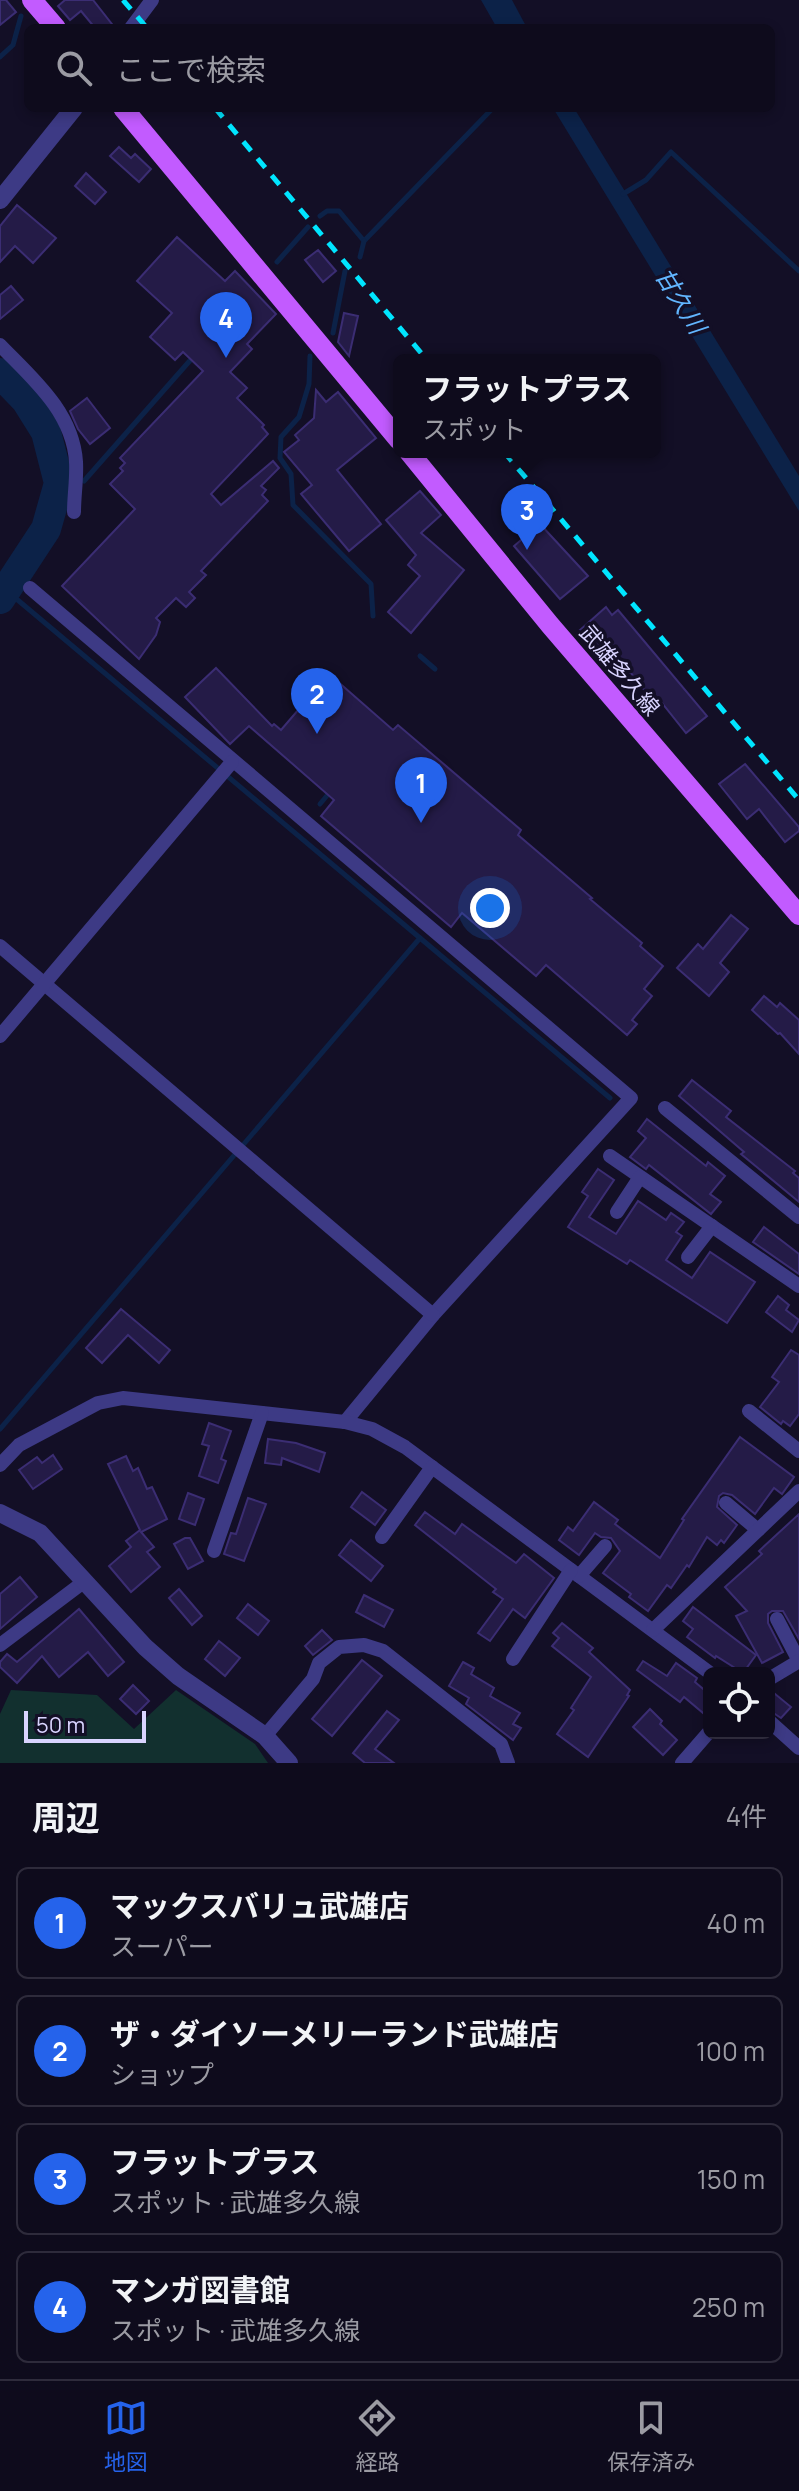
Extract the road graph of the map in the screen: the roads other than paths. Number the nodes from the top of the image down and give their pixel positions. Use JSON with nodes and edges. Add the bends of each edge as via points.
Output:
{"nodes":[{"id":1,"x":32,"y":0,"type":"edge"},
{"id":2,"x":152,"y":0,"type":"edge"},
{"id":3,"x":53,"y":24,"type":"edge"},
{"id":4,"x":134,"y":24,"type":"edge"},
{"id":5,"x":71,"y":112,"type":"edge"},
{"id":6,"x":126,"y":112,"type":"edge"},
{"id":7,"x":0,"y":200,"type":"edge"},
{"id":8,"x":0,"y":345,"type":"edge"},
{"id":9,"x":393,"y":433,"type":"edge"},
{"id":10,"x":414,"y":458,"type":"edge"},
{"id":11,"x":74,"y":512,"type":"dead end"},
{"id":12,"x":30,"y":588,"type":"dead end"},
{"id":13,"x":232,"y":762,"type":"junction"},
{"id":14,"x":799,"y":915,"type":"edge"},
{"id":15,"x":0,"y":946,"type":"edge"},
{"id":16,"x":44,"y":984,"type":"junction"},
{"id":17,"x":0,"y":1036,"type":"edge"},
{"id":18,"x":665,"y":1108,"type":"dead end"},
{"id":19,"x":610,"y":1156,"type":"dead end"},
{"id":20,"x":640,"y":1177,"type":"junction"},
{"id":21,"x":617,"y":1212,"type":"dead end"},
{"id":22,"x":799,"y":1217,"type":"edge"},
{"id":23,"x":712,"y":1226,"type":"junction"},
{"id":24,"x":688,"y":1257,"type":"dead end"},
{"id":25,"x":799,"y":1286,"type":"edge"},
{"id":26,"x":433,"y":1315,"type":"junction"},
{"id":27,"x":749,"y":1411,"type":"dead end"},
{"id":28,"x":262,"y":1413,"type":"junction"},
{"id":29,"x":345,"y":1422,"type":"junction"},
{"id":30,"x":799,"y":1451,"type":"edge"},
{"id":31,"x":0,"y":1465,"type":"edge"},
{"id":32,"x":432,"y":1467,"type":"junction"},
{"id":33,"x":799,"y":1491,"type":"edge"},
{"id":34,"x":726,"y":1503,"type":"dead end"},
{"id":35,"x":0,"y":1513,"type":"edge"},
{"id":36,"x":758,"y":1530,"type":"junction"},
{"id":37,"x":382,"y":1537,"type":"dead end"},
{"id":38,"x":605,"y":1546,"type":"dead end"},
{"id":39,"x":214,"y":1551,"type":"dead end"},
{"id":40,"x":575,"y":1573,"type":"junction"},
{"id":41,"x":85,"y":1581,"type":"junction"},
{"id":42,"x":777,"y":1619,"type":"dead end"},
{"id":43,"x":653,"y":1630,"type":"junction"},
{"id":44,"x":0,"y":1645,"type":"edge"},
{"id":45,"x":513,"y":1659,"type":"dead end"},
{"id":46,"x":799,"y":1661,"type":"edge"},
{"id":47,"x":703,"y":1668,"type":"edge"},
{"id":48,"x":775,"y":1675,"type":"edge"},
{"id":49,"x":775,"y":1726,"type":"edge"},
{"id":50,"x":265,"y":1736,"type":"junction"},
{"id":51,"x":703,"y":1739,"type":"edge"},
{"id":52,"x":799,"y":1748,"type":"edge"},
{"id":53,"x":289,"y":1763,"type":"edge"},
{"id":54,"x":508,"y":1763,"type":"edge"},
{"id":55,"x":682,"y":1763,"type":"edge"}],
"edges":[{"from":1,"to":3,"type":"main road"},
{"from":2,"to":4,"type":"street"},
{"from":5,"to":7,"type":"street"},
{"from":6,"to":9,"type":"main road"},
{"from":8,"to":11,"type":"street","via":[[50,398],[65,422],[76,460]]},
{"from":10,"to":14,"type":"main road","name":"武雄多久線"},
{"from":12,"to":13,"type":"street"},
{"from":13,"to":16,"type":"street"},
{"from":13,"to":26,"type":"street","via":[[631,1098]]},
{"from":15,"to":16,"type":"street"},
{"from":16,"to":17,"type":"street"},
{"from":16,"to":26,"type":"street"},
{"from":18,"to":22,"type":"street"},
{"from":19,"to":20,"type":"street"},
{"from":20,"to":21,"type":"street"},
{"from":20,"to":23,"type":"street"},
{"from":23,"to":24,"type":"street"},
{"from":23,"to":25,"type":"street"},
{"from":26,"to":29,"type":"street"},
{"from":27,"to":30,"type":"street"},
{"from":28,"to":29,"type":"street"},
{"from":28,"to":31,"type":"street","via":[[123,1398],[98,1403],[19,1445]]},
{"from":28,"to":39,"type":"street"},
{"from":29,"to":32,"type":"street","via":[[372,1429]]},
{"from":32,"to":37,"type":"street"},
{"from":32,"to":40,"type":"street"},
{"from":33,"to":36,"type":"street"},
{"from":34,"to":36,"type":"street"},
{"from":35,"to":41,"type":"street","via":[[40,1533]]},
{"from":36,"to":43,"type":"street"},
{"from":38,"to":40,"type":"street"},
{"from":40,"to":43,"type":"street"},
{"from":40,"to":45,"type":"street"},
{"from":41,"to":44,"type":"street"},
{"from":41,"to":50,"type":"street","via":[[178,1676]]},
{"from":42,"to":46,"type":"street"},
{"from":43,"to":47,"type":"street"},
{"from":46,"to":48,"type":"street"},
{"from":49,"to":52,"type":"street"},
{"from":50,"to":53,"type":"street"},
{"from":50,"to":54,"type":"street","via":[[313,1679],[319,1663],[339,1647],[364,1645],[383,1651],[501,1744]]},
{"from":51,"to":55,"type":"street"}]}
